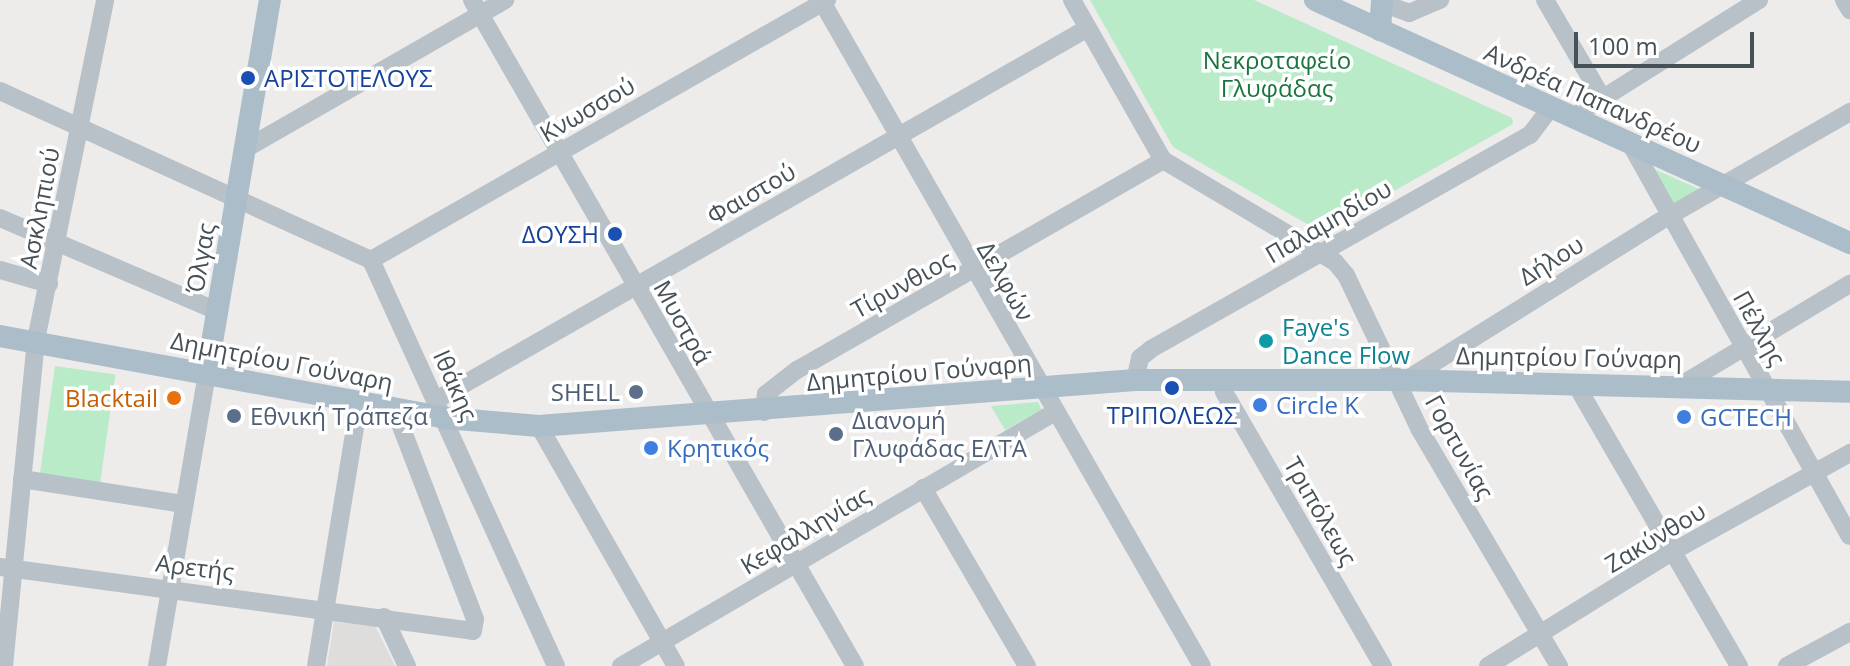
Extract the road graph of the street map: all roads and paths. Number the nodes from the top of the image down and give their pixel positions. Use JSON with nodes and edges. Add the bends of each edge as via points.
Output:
{"nodes":[{"id":1,"x":105,"y":0,"type":"edge"},
{"id":2,"x":270,"y":0,"type":"edge"},
{"id":3,"x":505,"y":0,"type":"edge"},
{"id":4,"x":1072,"y":0,"type":"edge"},
{"id":5,"x":1315,"y":0,"type":"edge"},
{"id":6,"x":1440,"y":0,"type":"edge"},
{"id":7,"x":1545,"y":0,"type":"edge"},
{"id":8,"x":1759,"y":0,"type":"edge"},
{"id":9,"x":1844,"y":0,"type":"edge"},
{"id":10,"x":823,"y":1,"type":"edge"},
{"id":11,"x":476,"y":7,"type":"edge"},
{"id":12,"x":1850,"y":10,"type":"edge"},
{"id":13,"x":1374,"y":11,"type":"edge"},
{"id":14,"x":1088,"y":28,"type":"junction"},
{"id":15,"x":0,"y":91,"type":"edge"},
{"id":16,"x":1601,"y":96,"type":"junction"},
{"id":17,"x":1551,"y":107,"type":"junction"},
{"id":18,"x":1850,"y":112,"type":"edge"},
{"id":19,"x":1573,"y":117,"type":"junction"},
{"id":20,"x":80,"y":128,"type":"junction"},
{"id":21,"x":895,"y":136,"type":"junction"},
{"id":22,"x":1630,"y":143,"type":"junction"},
{"id":23,"x":245,"y":149,"type":"junction"},
{"id":24,"x":560,"y":151,"type":"junction"},
{"id":25,"x":1163,"y":160,"type":"junction"},
{"id":26,"x":1725,"y":186,"type":"junction"},
{"id":27,"x":236,"y":199,"type":"junction"},
{"id":28,"x":1670,"y":217,"type":"junction"},
{"id":29,"x":0,"y":218,"type":"edge"},
{"id":30,"x":57,"y":241,"type":"junction"},
{"id":31,"x":1850,"y":243,"type":"edge"},
{"id":32,"x":1321,"y":254,"type":"junction"},
{"id":33,"x":371,"y":260,"type":"junction"},
{"id":34,"x":0,"y":270,"type":"edge"},
{"id":35,"x":974,"y":272,"type":"junction"},
{"id":36,"x":49,"y":284,"type":"junction"},
{"id":37,"x":1850,"y":284,"type":"edge"},
{"id":38,"x":636,"y":287,"type":"junction"},
{"id":39,"x":217,"y":311,"type":"junction"},
{"id":40,"x":0,"y":336,"type":"edge"},
{"id":41,"x":36,"y":340,"type":"junction"},
{"id":42,"x":1744,"y":348,"type":"junction"},
{"id":43,"x":207,"y":372,"type":"junction"},
{"id":44,"x":1222,"y":378,"type":"junction"},
{"id":45,"x":1135,"y":380,"type":"junction"},
{"id":46,"x":1402,"y":380,"type":"junction"},
{"id":47,"x":1575,"y":383,"type":"junction"},
{"id":48,"x":1681,"y":385,"type":"junction"},
{"id":49,"x":1039,"y":387,"type":"junction"},
{"id":50,"x":1765,"y":387,"type":"junction"},
{"id":51,"x":1850,"y":392,"type":"edge"},
{"id":52,"x":359,"y":402,"type":"junction"},
{"id":53,"x":394,"y":408,"type":"junction"},
{"id":54,"x":441,"y":409,"type":"junction"},
{"id":55,"x":764,"y":412,"type":"junction"},
{"id":56,"x":1055,"y":412,"type":"junction"},
{"id":57,"x":707,"y":416,"type":"junction"},
{"id":58,"x":539,"y":426,"type":"junction"},
{"id":59,"x":1850,"y":453,"type":"edge"},
{"id":60,"x":1815,"y":474,"type":"junction"},
{"id":61,"x":22,"y":479,"type":"junction"},
{"id":62,"x":923,"y":488,"type":"junction"},
{"id":63,"x":184,"y":504,"type":"junction"},
{"id":64,"x":1850,"y":536,"type":"edge"},
{"id":65,"x":1672,"y":552,"type":"junction"},
{"id":66,"x":796,"y":565,"type":"junction"},
{"id":67,"x":7,"y":567,"type":"edge"},
{"id":68,"x":171,"y":587,"type":"junction"},
{"id":69,"x":325,"y":608,"type":"junction"},
{"id":70,"x":384,"y":617,"type":"junction"},
{"id":71,"x":1850,"y":632,"type":"edge"},
{"id":72,"x":1541,"y":635,"type":"junction"},
{"id":73,"x":662,"y":641,"type":"junction"},
{"id":74,"x":4,"y":666,"type":"edge"},
{"id":75,"x":157,"y":666,"type":"edge"},
{"id":76,"x":316,"y":666,"type":"edge"},
{"id":77,"x":407,"y":666,"type":"edge"},
{"id":78,"x":556,"y":666,"type":"edge"},
{"id":79,"x":621,"y":666,"type":"edge"},
{"id":80,"x":676,"y":666,"type":"edge"},
{"id":81,"x":855,"y":666,"type":"edge"},
{"id":82,"x":1027,"y":666,"type":"edge"},
{"id":83,"x":1202,"y":666,"type":"edge"},
{"id":84,"x":1383,"y":666,"type":"edge"},
{"id":85,"x":1488,"y":666,"type":"edge"},
{"id":86,"x":1559,"y":666,"type":"edge"},
{"id":87,"x":1739,"y":666,"type":"edge"},
{"id":88,"x":1787,"y":666,"type":"edge"}],
"edges":[{"from":1,"to":20,"type":"street","name":"Ασκληπιού"},
{"from":2,"to":23,"type":"main road","name":"Όλγας"},
{"from":3,"to":11,"type":"street"},
{"from":4,"to":14,"type":"street"},
{"from":5,"to":13,"type":"main road","name":"Ανδρέα Παπανδρέου"},
{"from":6,"to":13,"type":"street","via":[[1409,13]]},
{"from":7,"to":16,"type":"street"},
{"from":8,"to":16,"type":"street"},
{"from":9,"to":12,"type":"street"},
{"from":10,"to":21,"type":"street","name":"Δελφών"},
{"from":10,"to":24,"type":"street","name":"Κνωσσού"},
{"from":11,"to":23,"type":"street"},
{"from":11,"to":24,"type":"street","name":"Μυστρά"},
{"from":13,"to":17,"type":"main road","name":"Ανδρέα Παπανδρέου"},
{"from":14,"to":21,"type":"street","name":"Φαιστού"},
{"from":14,"to":25,"type":"street"},
{"from":15,"to":20,"type":"street"},
{"from":16,"to":19,"type":"street"},
{"from":17,"to":19,"type":"main road","name":"Ανδρέα Παπανδρέου"},
{"from":17,"to":32,"type":"street","name":"Παλαμηδίου","via":[[1530,135]]},
{"from":18,"to":26,"type":"street","name":"Δήλου"},
{"from":19,"to":22,"type":"main road","name":"Ανδρέα Παπανδρέου"},
{"from":20,"to":27,"type":"street"},
{"from":20,"to":30,"type":"street","name":"Ασκληπιού"},
{"from":21,"to":35,"type":"street","name":"Δελφών"},
{"from":21,"to":38,"type":"street","name":"Φαιστού"},
{"from":22,"to":26,"type":"main road","name":"Ανδρέα Παπανδρέου"},
{"from":22,"to":28,"type":"street","name":"Πέλλης"},
{"from":23,"to":27,"type":"main road","name":"Όλγας"},
{"from":24,"to":33,"type":"street","name":"Κνωσσού"},
{"from":24,"to":38,"type":"street","name":"Μυστρά"},
{"from":25,"to":32,"type":"street","name":"Γορτυνίας"},
{"from":25,"to":35,"type":"street","name":"Τίρυνθιος"},
{"from":26,"to":28,"type":"street","name":"Δήλου"},
{"from":26,"to":31,"type":"main road","name":"Ανδρέα Παπανδρέου"},
{"from":27,"to":33,"type":"street"},
{"from":27,"to":39,"type":"main road","name":"Όλγας"},
{"from":28,"to":42,"type":"street","name":"Πέλλης"},
{"from":28,"to":46,"type":"street","name":"Δήλου"},
{"from":29,"to":30,"type":"street"},
{"from":30,"to":36,"type":"street","name":"Ασκληπιού"},
{"from":30,"to":39,"type":"street"},
{"from":32,"to":45,"type":"street","name":"Παλαμηδίου","via":[[1151,349],[1140,358]]},
{"from":32,"to":46,"type":"street","name":"Γορτυνίας","via":[[1346,275]]},
{"from":33,"to":54,"type":"street","name":"Ιθάκης"},
{"from":34,"to":36,"type":"street"},
{"from":35,"to":49,"type":"street","name":"Δελφών"},
{"from":35,"to":55,"type":"street","name":"Τίρυνθιος","via":[[772,386]]},
{"from":36,"to":41,"type":"street","name":"Ασκληπιού"},
{"from":37,"to":42,"type":"street"},
{"from":38,"to":54,"type":"street","name":"Φαιστού"},
{"from":38,"to":57,"type":"street","name":"Μυστρά"},
{"from":39,"to":43,"type":"main road","name":"Όλγας"},
{"from":40,"to":41,"type":"main road","name":"Δημητρίου Γούναρη"},
{"from":41,"to":43,"type":"main road","name":"Δημητρίου Γούναρη"},
{"from":41,"to":61,"type":"street","name":"Ασκληπιού"},
{"from":42,"to":48,"type":"street"},
{"from":42,"to":50,"type":"street","name":"Πέλλης"},
{"from":43,"to":52,"type":"main road","name":"Δημητρίου Γούναρη"},
{"from":43,"to":63,"type":"street","name":"Όλγας"},
{"from":44,"to":45,"type":"main road","name":"Δημητρίου Γούναρη"},
{"from":44,"to":46,"type":"main road","name":"Δημητρίου Γούναρη"},
{"from":44,"to":84,"type":"street","name":"Τριπόλεως","via":[[1224,392]]},
{"from":45,"to":49,"type":"main road","name":"Δημητρίου Γούναρη"},
{"from":46,"to":47,"type":"main road","name":"Δημητρίου Γούναρη"},
{"from":46,"to":72,"type":"street","name":"Γορτυνίας","via":[[1420,430]]},
{"from":47,"to":48,"type":"main road","name":"Δημητρίου Γούναρη"},
{"from":47,"to":65,"type":"street"},
{"from":48,"to":50,"type":"main road","name":"Δημητρίου Γούναρη"},
{"from":49,"to":55,"type":"main road","name":"Δημητρίου Γούναρη"},
{"from":49,"to":56,"type":"street","name":"Δελφών"},
{"from":50,"to":51,"type":"main road","name":"Δημητρίου Γούναρη"},
{"from":50,"to":60,"type":"street","name":"Πέλλης"},
{"from":52,"to":53,"type":"main road","name":"Δημητρίου Γούναρη"},
{"from":52,"to":69,"type":"street"},
{"from":53,"to":54,"type":"main road","name":"Δημητρίου Γούναρη"},
{"from":53,"to":70,"type":"street","name":"Αρετής","via":[[475,628],[465,633]]},
{"from":54,"to":58,"type":"main road","name":"Δημητρίου Γούναρη"},
{"from":54,"to":78,"type":"street","name":"Ιθάκης"},
{"from":55,"to":57,"type":"main road","name":"Δημητρίου Γούναρη"},
{"from":56,"to":62,"type":"street","name":"Κεφαλληνίας"},
{"from":56,"to":83,"type":"street","name":"Δελφών"},
{"from":57,"to":58,"type":"main road","name":"Δημητρίου Γούναρη"},
{"from":57,"to":66,"type":"street","name":"Μυστρά"},
{"from":58,"to":73,"type":"street"},
{"from":59,"to":60,"type":"street","name":"Ζακύνθου"},
{"from":60,"to":64,"type":"street","name":"Πέλλης"},
{"from":60,"to":65,"type":"street","name":"Ζακύνθου"},
{"from":61,"to":63,"type":"street"},
{"from":61,"to":67,"type":"street","name":"Ασκληπιού"},
{"from":62,"to":66,"type":"street","name":"Κεφαλληνίας"},
{"from":62,"to":82,"type":"street"},
{"from":63,"to":68,"type":"street","name":"Όλγας"},
{"from":65,"to":72,"type":"street","name":"Ζακύνθου"},
{"from":65,"to":87,"type":"street"},
{"from":66,"to":73,"type":"street","name":"Κεφαλληνίας"},
{"from":66,"to":81,"type":"street","name":"Μυστρά"},
{"from":67,"to":68,"type":"street","name":"Αρετής"},
{"from":67,"to":74,"type":"street","name":"Ασκληπιού"},
{"from":68,"to":69,"type":"street","name":"Αρετής"},
{"from":68,"to":75,"type":"street","name":"Όλγας"},
{"from":69,"to":70,"type":"street","name":"Αρετής"},
{"from":69,"to":76,"type":"street"},
{"from":70,"to":77,"type":"street"},
{"from":71,"to":88,"type":"street"},
{"from":72,"to":85,"type":"street","name":"Ζακύνθου"},
{"from":72,"to":86,"type":"street","name":"Γορτυνίας"},
{"from":73,"to":79,"type":"street","name":"Κεφαλληνίας"},
{"from":73,"to":80,"type":"street"}]}
